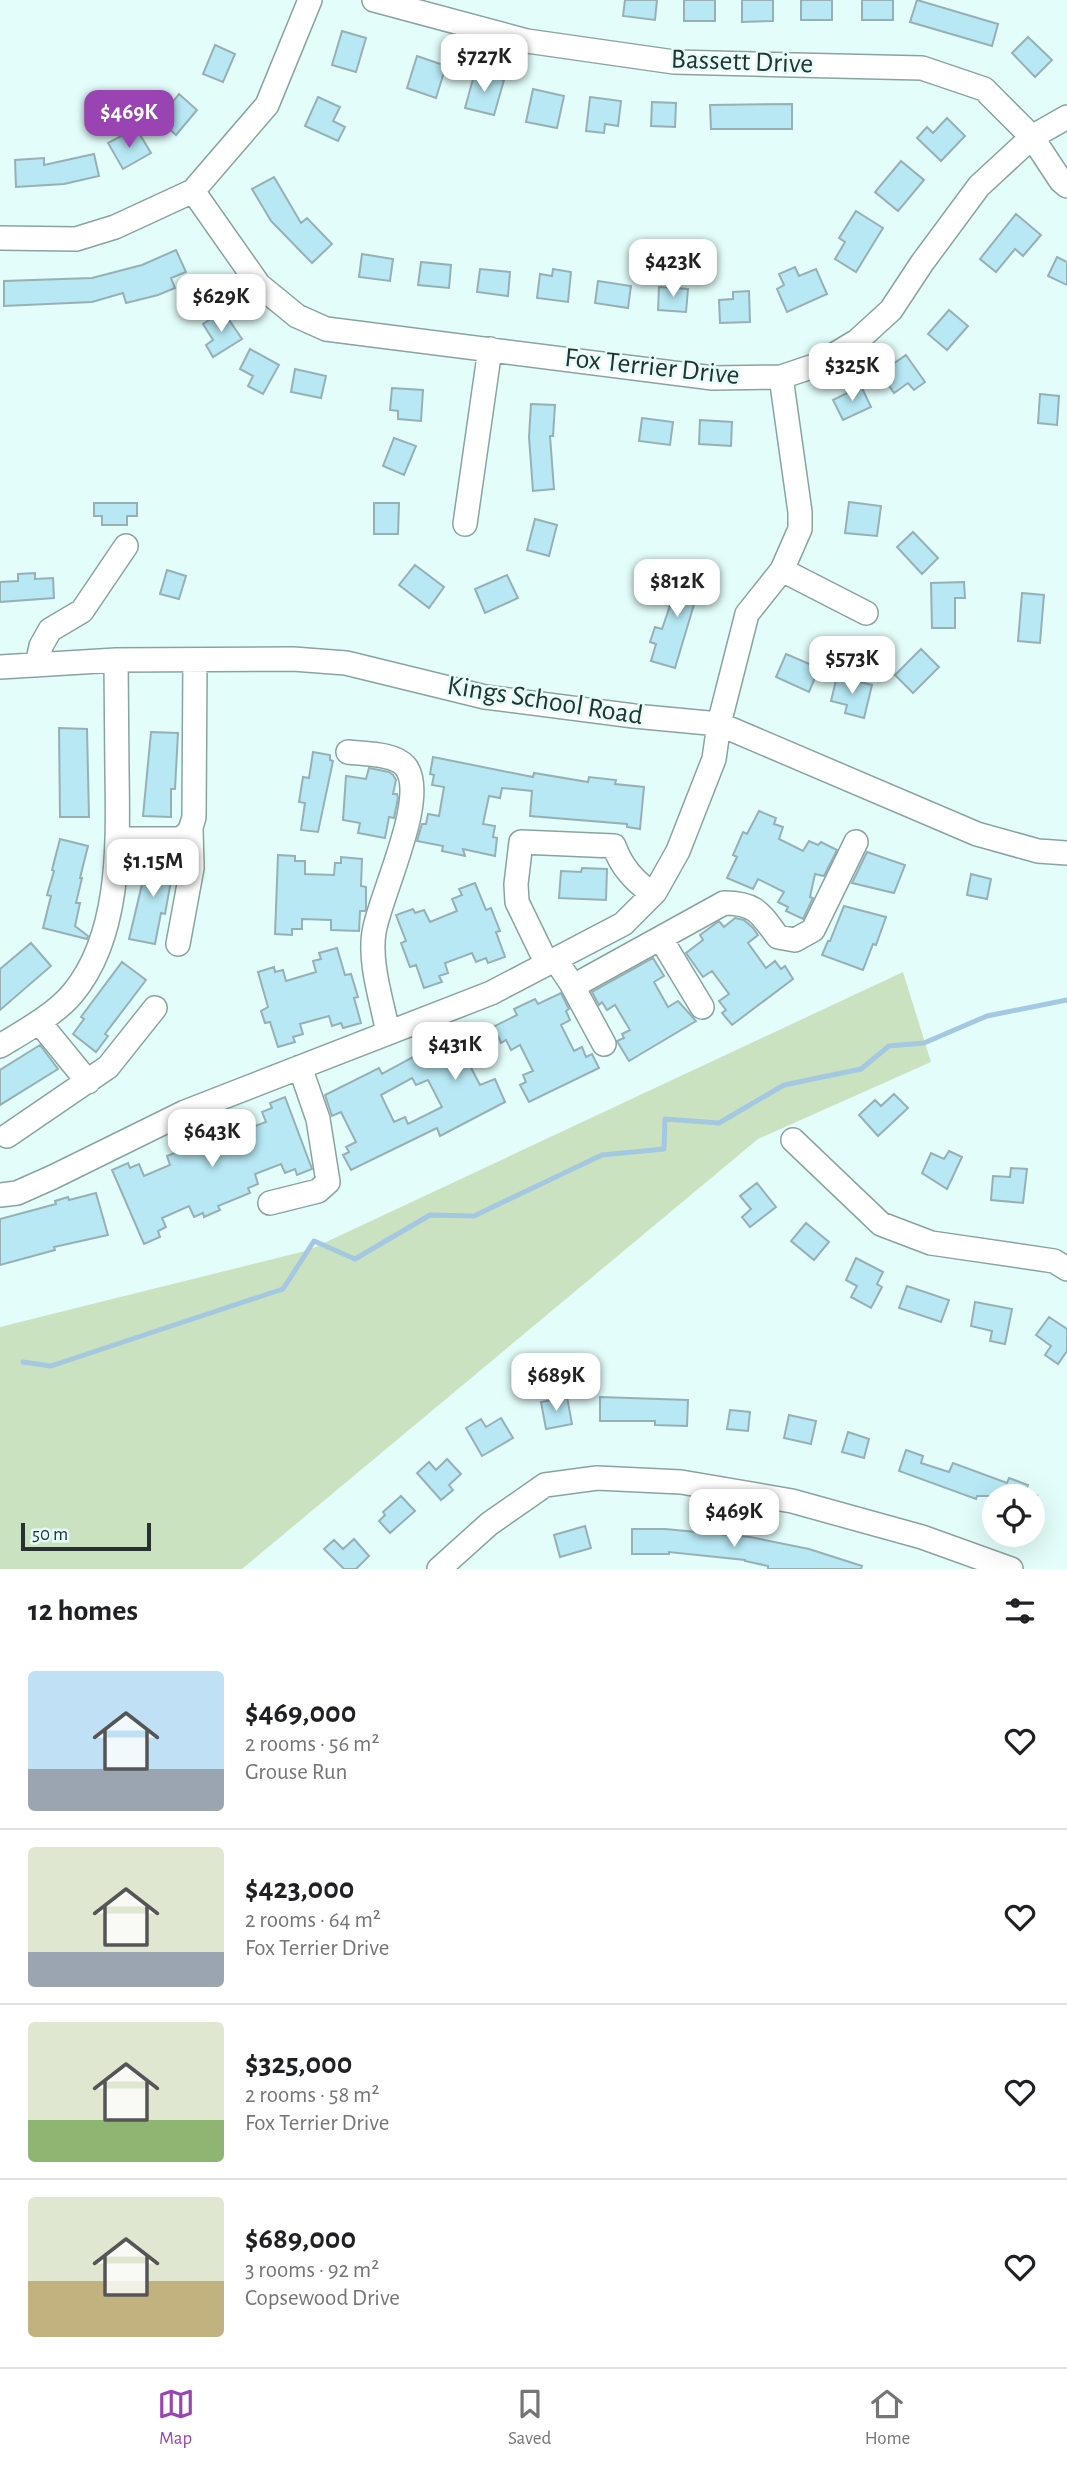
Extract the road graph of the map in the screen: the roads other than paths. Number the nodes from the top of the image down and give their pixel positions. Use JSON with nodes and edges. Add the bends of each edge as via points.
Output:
{"nodes":[{"id":1,"x":310,"y":0,"type":"edge"},
{"id":2,"x":374,"y":0,"type":"edge"},
{"id":3,"x":1067,"y":117,"type":"edge"},
{"id":4,"x":1032,"y":137,"type":"junction"},
{"id":5,"x":1067,"y":186,"type":"edge"},
{"id":6,"x":193,"y":191,"type":"junction"},
{"id":7,"x":0,"y":238,"type":"edge"},
{"id":8,"x":489,"y":349,"type":"junction"},
{"id":9,"x":780,"y":377,"type":"junction"},
{"id":10,"x":465,"y":524,"type":"dead end"},
{"id":11,"x":127,"y":546,"type":"dead end"},
{"id":12,"x":782,"y":570,"type":"junction"},
{"id":13,"x":866,"y":613,"type":"dead end"},
{"id":14,"x":116,"y":660,"type":"junction"},
{"id":15,"x":195,"y":660,"type":"junction"},
{"id":16,"x":37,"y":665,"type":"junction"},
{"id":17,"x":0,"y":667,"type":"edge"},
{"id":18,"x":719,"y":724,"type":"junction"},
{"id":19,"x":348,"y":752,"type":"dead end"},
{"id":20,"x":191,"y":829,"type":"junction"},
{"id":21,"x":118,"y":839,"type":"junction"},
{"id":22,"x":856,"y":842,"type":"dead end"},
{"id":23,"x":1067,"y":853,"type":"edge"},
{"id":24,"x":652,"y":894,"type":"junction"},
{"id":25,"x":660,"y":939,"type":"junction"},
{"id":26,"x":178,"y":944,"type":"dead end"},
{"id":27,"x":551,"y":962,"type":"junction"},
{"id":28,"x":570,"y":983,"type":"junction"},
{"id":29,"x":702,"y":1007,"type":"dead end"},
{"id":30,"x":155,"y":1008,"type":"dead end"},
{"id":31,"x":38,"y":1022,"type":"junction"},
{"id":32,"x":388,"y":1033,"type":"junction"},
{"id":33,"x":604,"y":1044,"type":"dead end"},
{"id":34,"x":0,"y":1046,"type":"edge"},
{"id":35,"x":300,"y":1067,"type":"junction"},
{"id":36,"x":88,"y":1082,"type":"junction"},
{"id":37,"x":8,"y":1136,"type":"dead end"},
{"id":38,"x":793,"y":1140,"type":"dead end"},
{"id":39,"x":0,"y":1195,"type":"edge"},
{"id":40,"x":270,"y":1203,"type":"dead end"},
{"id":41,"x":1067,"y":1269,"type":"edge"},
{"id":42,"x":439,"y":1569,"type":"edge"},
{"id":43,"x":1011,"y":1569,"type":"edge"}],
"edges":[{"from":1,"to":6,"type":"street","via":[[267,105]]},
{"from":2,"to":4,"type":"street","name":"Bassett Drive","via":[[527,41],[674,62],[922,68],[984,89]]},
{"from":3,"to":4,"type":"street","name":"Fox Terrier Drive"},
{"from":4,"to":5,"type":"street","name":"Bassett Drive"},
{"from":4,"to":9,"type":"street","name":"Fox Terrier Drive","via":[[979,186],[891,310],[857,341],[817,365]]},
{"from":6,"to":7,"type":"street","via":[[76,239]]},
{"from":6,"to":8,"type":"street","name":"Fox Terrier Drive","via":[[259,285],[297,316],[326,329]]},
{"from":8,"to":9,"type":"street","name":"Fox Terrier Drive","via":[[713,378]]},
{"from":8,"to":10,"type":"street"},
{"from":9,"to":12,"type":"street","via":[[800,512],[800,529]]},
{"from":11,"to":16,"type":"street","via":[[82,611],[50,630]]},
{"from":12,"to":13,"type":"street"},
{"from":12,"to":18,"type":"street","via":[[747,614]]},
{"from":14,"to":15,"type":"street","name":"Kings School Road"},
{"from":14,"to":16,"type":"street","name":"Kings School Road"},
{"from":14,"to":21,"type":"street"},
{"from":15,"to":18,"type":"street","name":"Kings School Road","via":[[346,663],[485,697]]},
{"from":15,"to":20,"type":"street"},
{"from":16,"to":17,"type":"street","name":"Kings School Road"},
{"from":18,"to":23,"type":"street","name":"Kings School Road","via":[[977,834],[1038,851]]},
{"from":18,"to":24,"type":"street","via":[[714,759],[678,851]]},
{"from":19,"to":32,"type":"street","via":[[392,758],[405,764],[412,778],[413,804],[374,930],[372,953]]},
{"from":20,"to":21,"type":"street","via":[[179,839]]},
{"from":20,"to":26,"type":"street","via":[[192,868]]},
{"from":21,"to":31,"type":"street","via":[[103,936],[72,994]]},
{"from":22,"to":25,"type":"street","via":[[813,930],[795,940],[778,937],[759,911],[744,903],[724,903]]},
{"from":24,"to":27,"type":"street","via":[[623,924]]},
{"from":24,"to":27,"type":"street","via":[[634,881],[614,846],[521,842],[517,902]]},
{"from":25,"to":28,"type":"street","via":[[579,983]]},
{"from":25,"to":29,"type":"street"},
{"from":27,"to":28,"type":"street"},
{"from":27,"to":32,"type":"street","via":[[491,993]]},
{"from":28,"to":33,"type":"street"},
{"from":30,"to":36,"type":"street","via":[[108,1067]]},
{"from":31,"to":34,"type":"street"},
{"from":31,"to":36,"type":"street"},
{"from":32,"to":35,"type":"street"},
{"from":35,"to":39,"type":"street","via":[[185,1112],[17,1193]]},
{"from":35,"to":40,"type":"street","via":[[318,1119],[328,1182],[318,1191]]},
{"from":36,"to":37,"type":"street"},
{"from":38,"to":41,"type":"street","via":[[881,1224],[931,1243],[1054,1261]]},
{"from":42,"to":43,"type":"street","via":[[489,1524],[545,1485],[597,1478],[681,1482],[792,1501]]}]}
